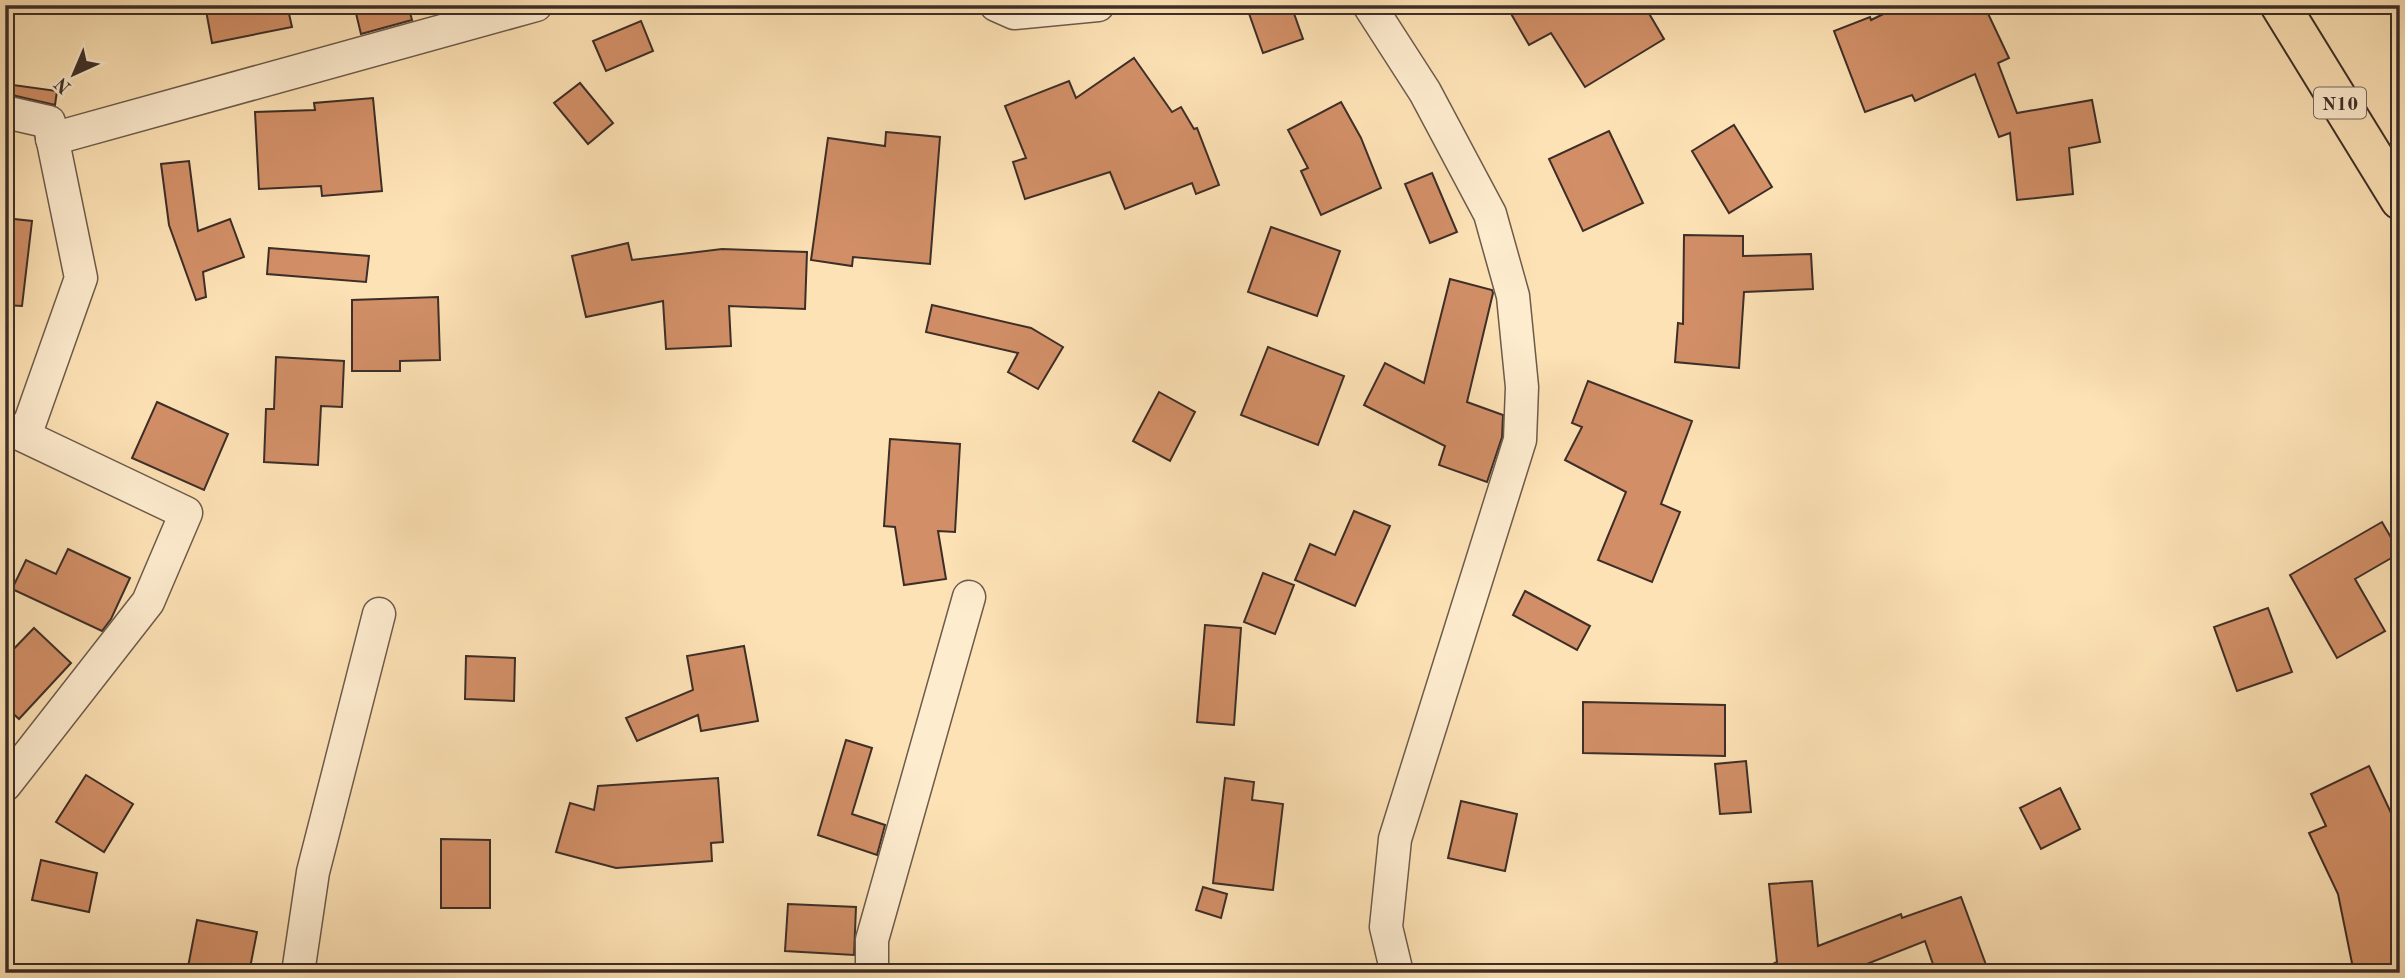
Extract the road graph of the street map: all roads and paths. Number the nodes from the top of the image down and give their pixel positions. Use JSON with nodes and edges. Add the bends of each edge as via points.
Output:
{"nodes":[{"id":1,"x":536,"y":5,"type":"edge"},
{"id":2,"x":996,"y":5,"type":"edge"},
{"id":3,"x":1098,"y":5,"type":"edge"},
{"id":4,"x":1369,"y":5,"type":"edge"},
{"id":5,"x":2280,"y":5,"type":"edge"},
{"id":6,"x":5,"y":112,"type":"edge"},
{"id":7,"x":52,"y":139,"type":"junction"},
{"id":8,"x":2400,"y":200,"type":"edge"},
{"id":9,"x":15,"y":432,"type":"edge"},
{"id":10,"x":969,"y":597,"type":"dead end"},
{"id":11,"x":379,"y":614,"type":"dead end"},
{"id":12,"x":5,"y":785,"type":"edge"},
{"id":13,"x":298,"y":973,"type":"edge"},
{"id":14,"x":872,"y":973,"type":"edge"},
{"id":15,"x":1397,"y":973,"type":"edge"}],
"edges":[{"from":1,"to":7,"type":"street"},
{"from":2,"to":3,"type":"street","via":[[1014,13]]},
{"from":4,"to":15,"type":"street","via":[[1425,92],[1490,214],[1513,296],[1522,387],[1520,440],[1395,839],[1386,927]]},
{"from":5,"to":8,"type":"highway","number":"N10"},
{"from":6,"to":7,"type":"street","via":[[49,122]]},
{"from":7,"to":9,"type":"street","via":[[81,278]]},
{"from":9,"to":12,"type":"street","via":[[186,513],[148,602]]},
{"from":10,"to":14,"type":"street","via":[[872,940]]},
{"from":11,"to":13,"type":"street","via":[[313,872]]}]}
